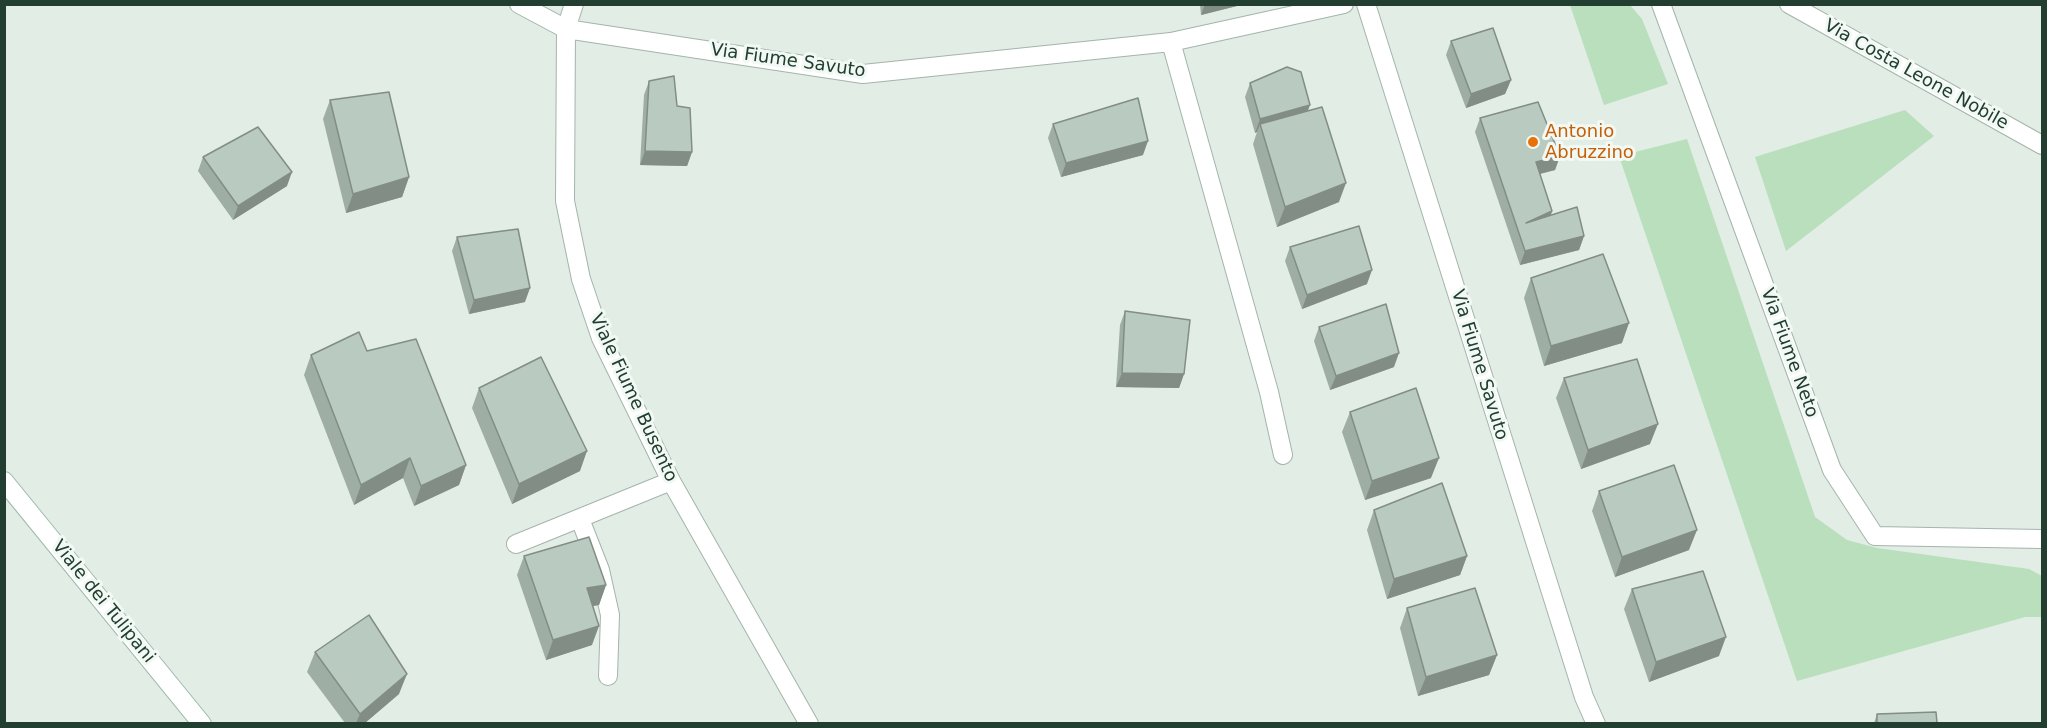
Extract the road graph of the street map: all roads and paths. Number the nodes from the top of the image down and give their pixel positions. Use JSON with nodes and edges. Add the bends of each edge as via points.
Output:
{"nodes":[{"id":1,"x":519,"y":4,"type":"edge"},
{"id":2,"x":574,"y":4,"type":"edge"},
{"id":3,"x":1344,"y":4,"type":"edge"},
{"id":4,"x":1366,"y":4,"type":"edge"},
{"id":5,"x":1661,"y":4,"type":"edge"},
{"id":6,"x":1789,"y":4,"type":"edge"},
{"id":7,"x":566,"y":30,"type":"junction"},
{"id":8,"x":1171,"y":42,"type":"junction"},
{"id":9,"x":2043,"y":144,"type":"edge"},
{"id":10,"x":1283,"y":455,"type":"dead end"},
{"id":11,"x":4,"y":481,"type":"edge"},
{"id":12,"x":671,"y":481,"type":"junction"},
{"id":13,"x":580,"y":519,"type":"junction"},
{"id":14,"x":2043,"y":539,"type":"edge"},
{"id":15,"x":516,"y":544,"type":"dead end"},
{"id":16,"x":608,"y":676,"type":"dead end"},
{"id":17,"x":202,"y":723,"type":"edge"},
{"id":18,"x":809,"y":723,"type":"edge"},
{"id":19,"x":1596,"y":723,"type":"edge"}],
"edges":[{"from":1,"to":7,"type":"street","name":"Via Fiume Savuto"},
{"from":2,"to":7,"type":"street","name":"Viale Fiume Busento"},
{"from":3,"to":8,"type":"street","name":"Via Fiume Savuto"},
{"from":4,"to":19,"type":"street","name":"Via Fiume Savuto","via":[[1584,697]]},
{"from":5,"to":14,"type":"street","name":"Via Fiume Neto","via":[[1832,470],[1875,536]]},
{"from":6,"to":9,"type":"street","name":"Via Costa Leone Nobile"},
{"from":7,"to":8,"type":"street","name":"Via Fiume Savuto","via":[[863,74]]},
{"from":7,"to":12,"type":"street","name":"Viale Fiume Busento","via":[[565,201],[581,279],[601,339]]},
{"from":8,"to":10,"type":"street"},
{"from":11,"to":17,"type":"street","name":"Viale dei Tulipani"},
{"from":12,"to":13,"type":"street"},
{"from":12,"to":18,"type":"street","name":"Viale Fiume Busento"},
{"from":13,"to":15,"type":"street"},
{"from":13,"to":16,"type":"street","via":[[600,570],[610,615]]}]}
